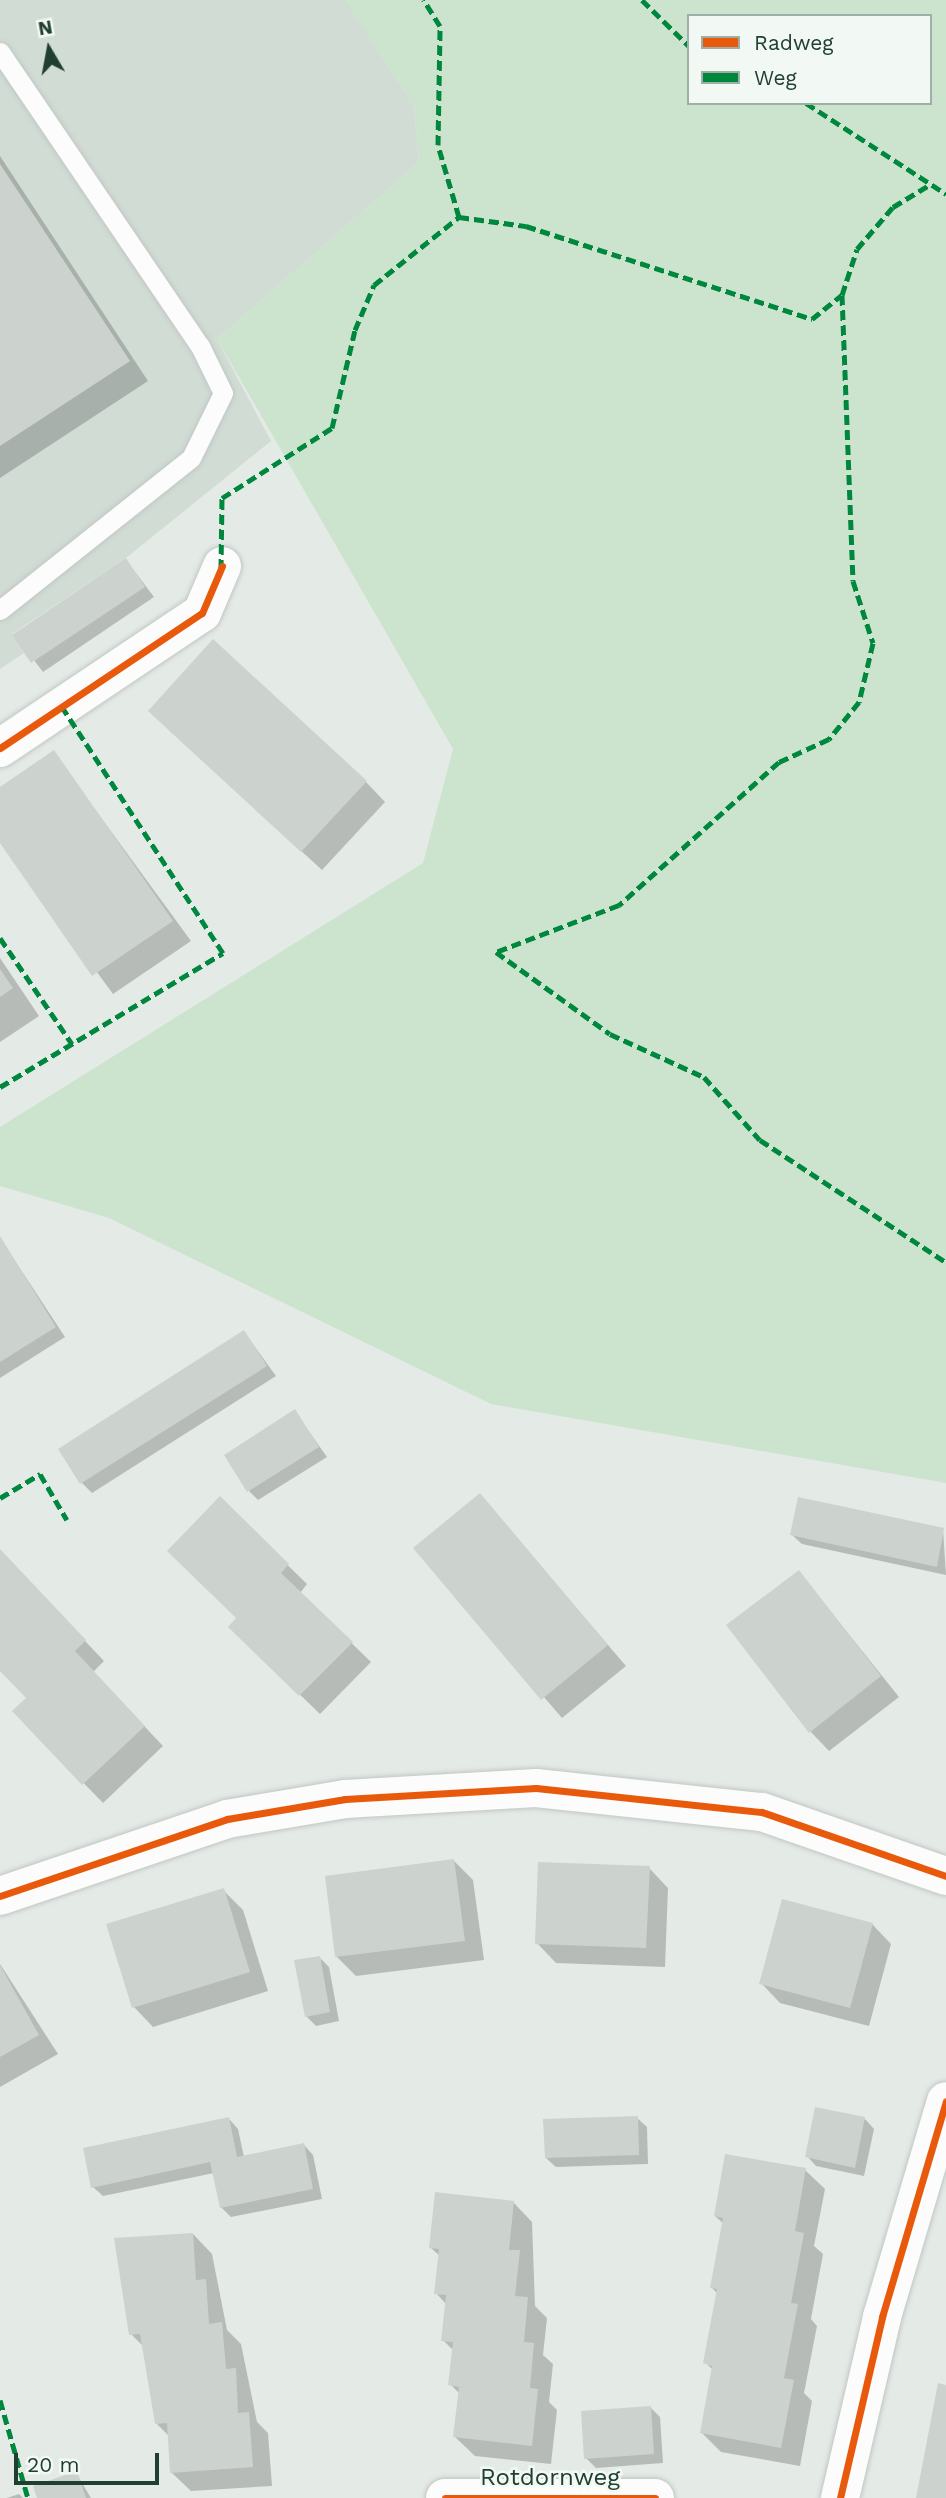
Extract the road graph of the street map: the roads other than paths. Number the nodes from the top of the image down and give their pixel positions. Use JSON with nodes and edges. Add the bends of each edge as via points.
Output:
{"nodes":[{"id":1,"x":0,"y":52,"type":"edge"},
{"id":2,"x":222,"y":566,"type":"dead end"},
{"id":3,"x":0,"y":610,"type":"edge"},
{"id":4,"x":0,"y":748,"type":"edge"},
{"id":5,"x":946,"y":1876,"type":"edge"},
{"id":6,"x":0,"y":1896,"type":"edge"},
{"id":7,"x":946,"y":2101,"type":"edge"},
{"id":8,"x":445,"y":2498,"type":"edge"},
{"id":9,"x":655,"y":2498,"type":"edge"},
{"id":10,"x":840,"y":2498,"type":"edge"}],
"edges":[{"from":1,"to":3,"type":"lane","via":[[200,346],[223,393],[191,458]]},
{"from":2,"to":4,"type":"street","via":[[202,612]]},
{"from":5,"to":6,"type":"street","via":[[762,1812],[536,1788],[345,1799],[227,1819]]},
{"from":7,"to":10,"type":"street","via":[[881,2317]]},
{"from":8,"to":9,"type":"street","name":"Rotdornweg"}]}
